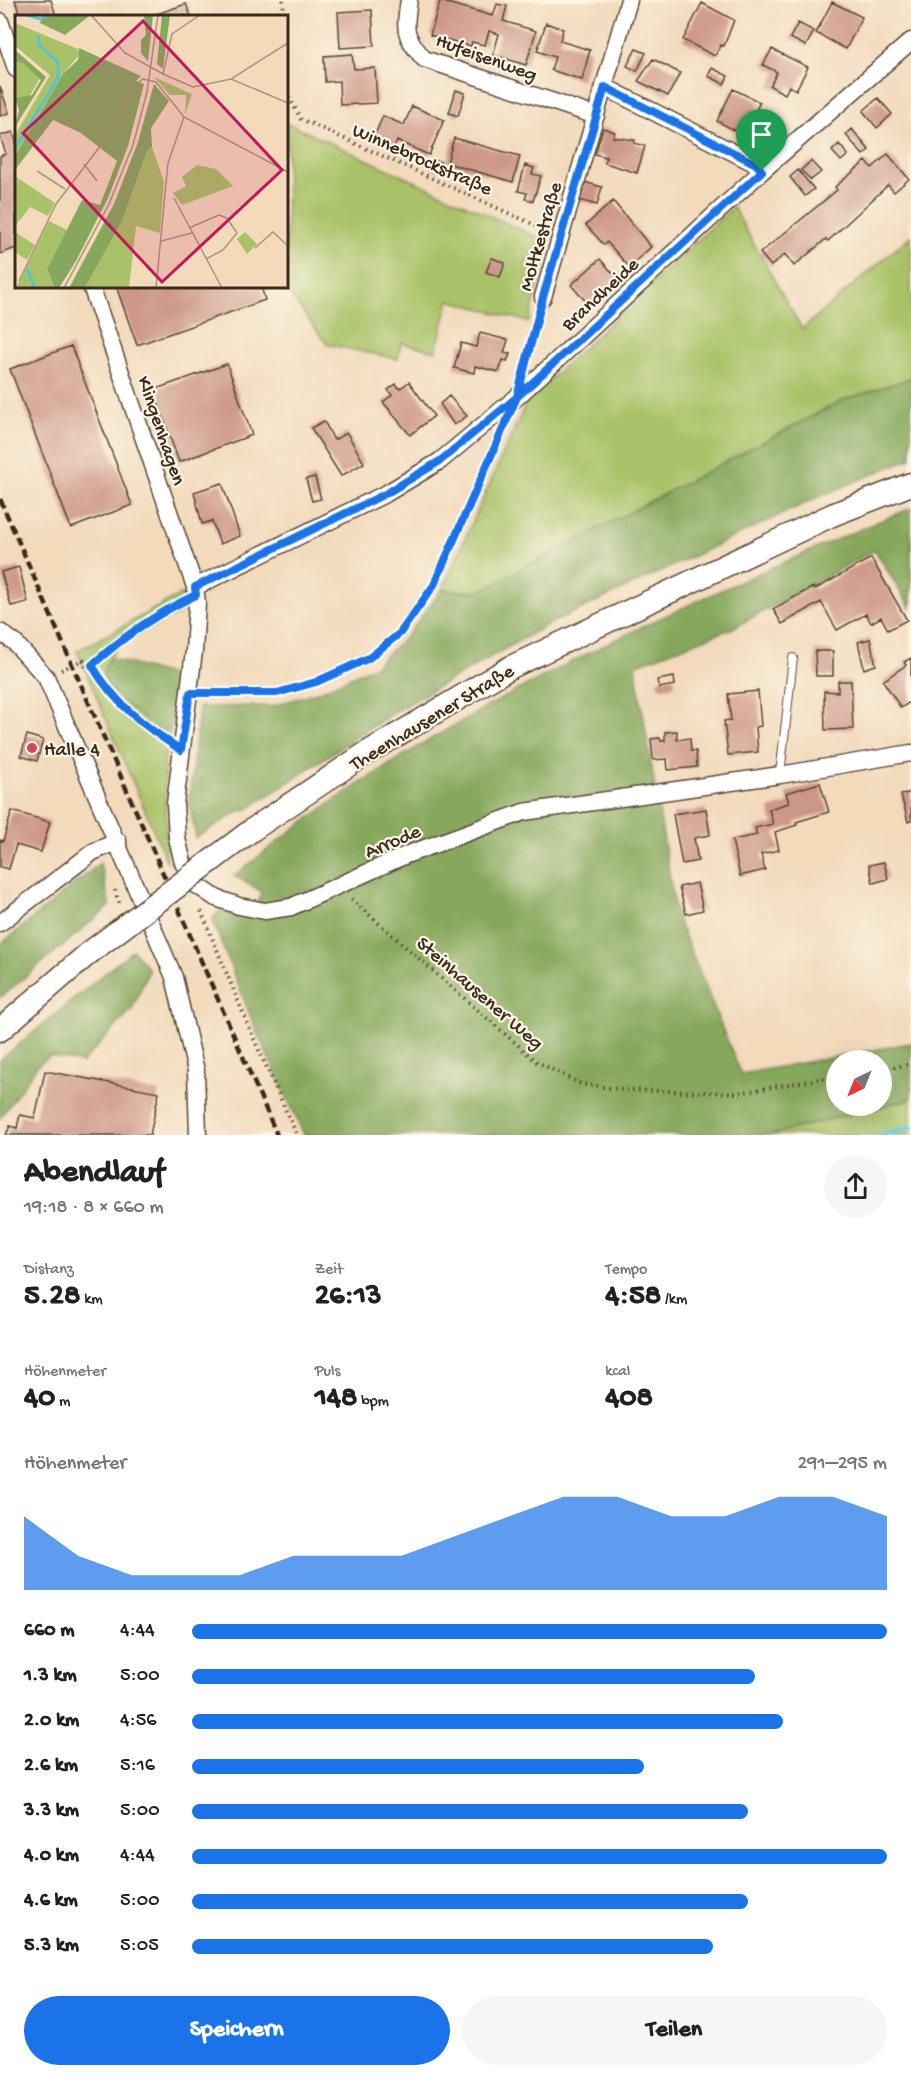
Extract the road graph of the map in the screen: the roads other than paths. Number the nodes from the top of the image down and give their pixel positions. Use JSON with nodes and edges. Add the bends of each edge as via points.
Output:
{"nodes":[{"id":1,"x":409,"y":0,"type":"edge"},
{"id":2,"x":629,"y":0,"type":"edge"},
{"id":3,"x":0,"y":21,"type":"edge"},
{"id":4,"x":911,"y":41,"type":"edge"},
{"id":5,"x":15,"y":66,"type":"edge"},
{"id":6,"x":605,"y":87,"type":"junction"},
{"id":7,"x":596,"y":116,"type":"junction"},
{"id":8,"x":762,"y":171,"type":"junction"},
{"id":9,"x":92,"y":288,"type":"edge"},
{"id":10,"x":543,"y":297,"type":"road end"},
{"id":11,"x":911,"y":484,"type":"edge"},
{"id":12,"x":195,"y":591,"type":"junction"},
{"id":13,"x":0,"y":632,"type":"edge"},
{"id":14,"x":793,"y":658,"type":"dead end"},
{"id":15,"x":911,"y":753,"type":"edge"},
{"id":16,"x":780,"y":775,"type":"junction"},
{"id":17,"x":118,"y":841,"type":"junction"},
{"id":18,"x":0,"y":923,"type":"edge"},
{"id":19,"x":0,"y":1029,"type":"edge"},
{"id":20,"x":198,"y":1135,"type":"edge"}],
"edges":[{"from":1,"to":7,"type":"street","name":"Hufeisenweg","via":[[407,39],[424,59]]},
{"from":2,"to":6,"type":"street","name":"Moltkestraße"},
{"from":3,"to":5,"type":"street"},
{"from":4,"to":8,"type":"street","name":"Brandheide"},
{"from":6,"to":7,"type":"street","name":"Moltkestraße"},
{"from":6,"to":8,"type":"street","via":[[756,164]]},
{"from":7,"to":10,"type":"street","name":"Moltkestraße"},
{"from":8,"to":12,"type":"street","name":"Brandheide","via":[[517,397],[440,461],[387,493]]},
{"from":9,"to":12,"type":"street","name":"Klingenhagen"},
{"from":11,"to":19,"type":"main road","name":"Theenhausener Straße","bridge":true,"via":[[832,515],[511,667],[365,754],[252,830],[89,953]]},
{"from":12,"to":16,"type":"street","name":"Arrode","via":[[190,693],[176,804],[177,838],[183,863],[195,884],[216,898],[239,906],[265,911],[291,907],[406,855],[524,812]]},
{"from":13,"to":17,"type":"street","via":[[46,677]]},
{"from":14,"to":16,"type":"lane"},
{"from":15,"to":16,"type":"street","name":"Arrode"},
{"from":17,"to":18,"type":"street","via":[[93,852]]},
{"from":17,"to":20,"type":"street","via":[[174,977],[196,1071]]}]}
